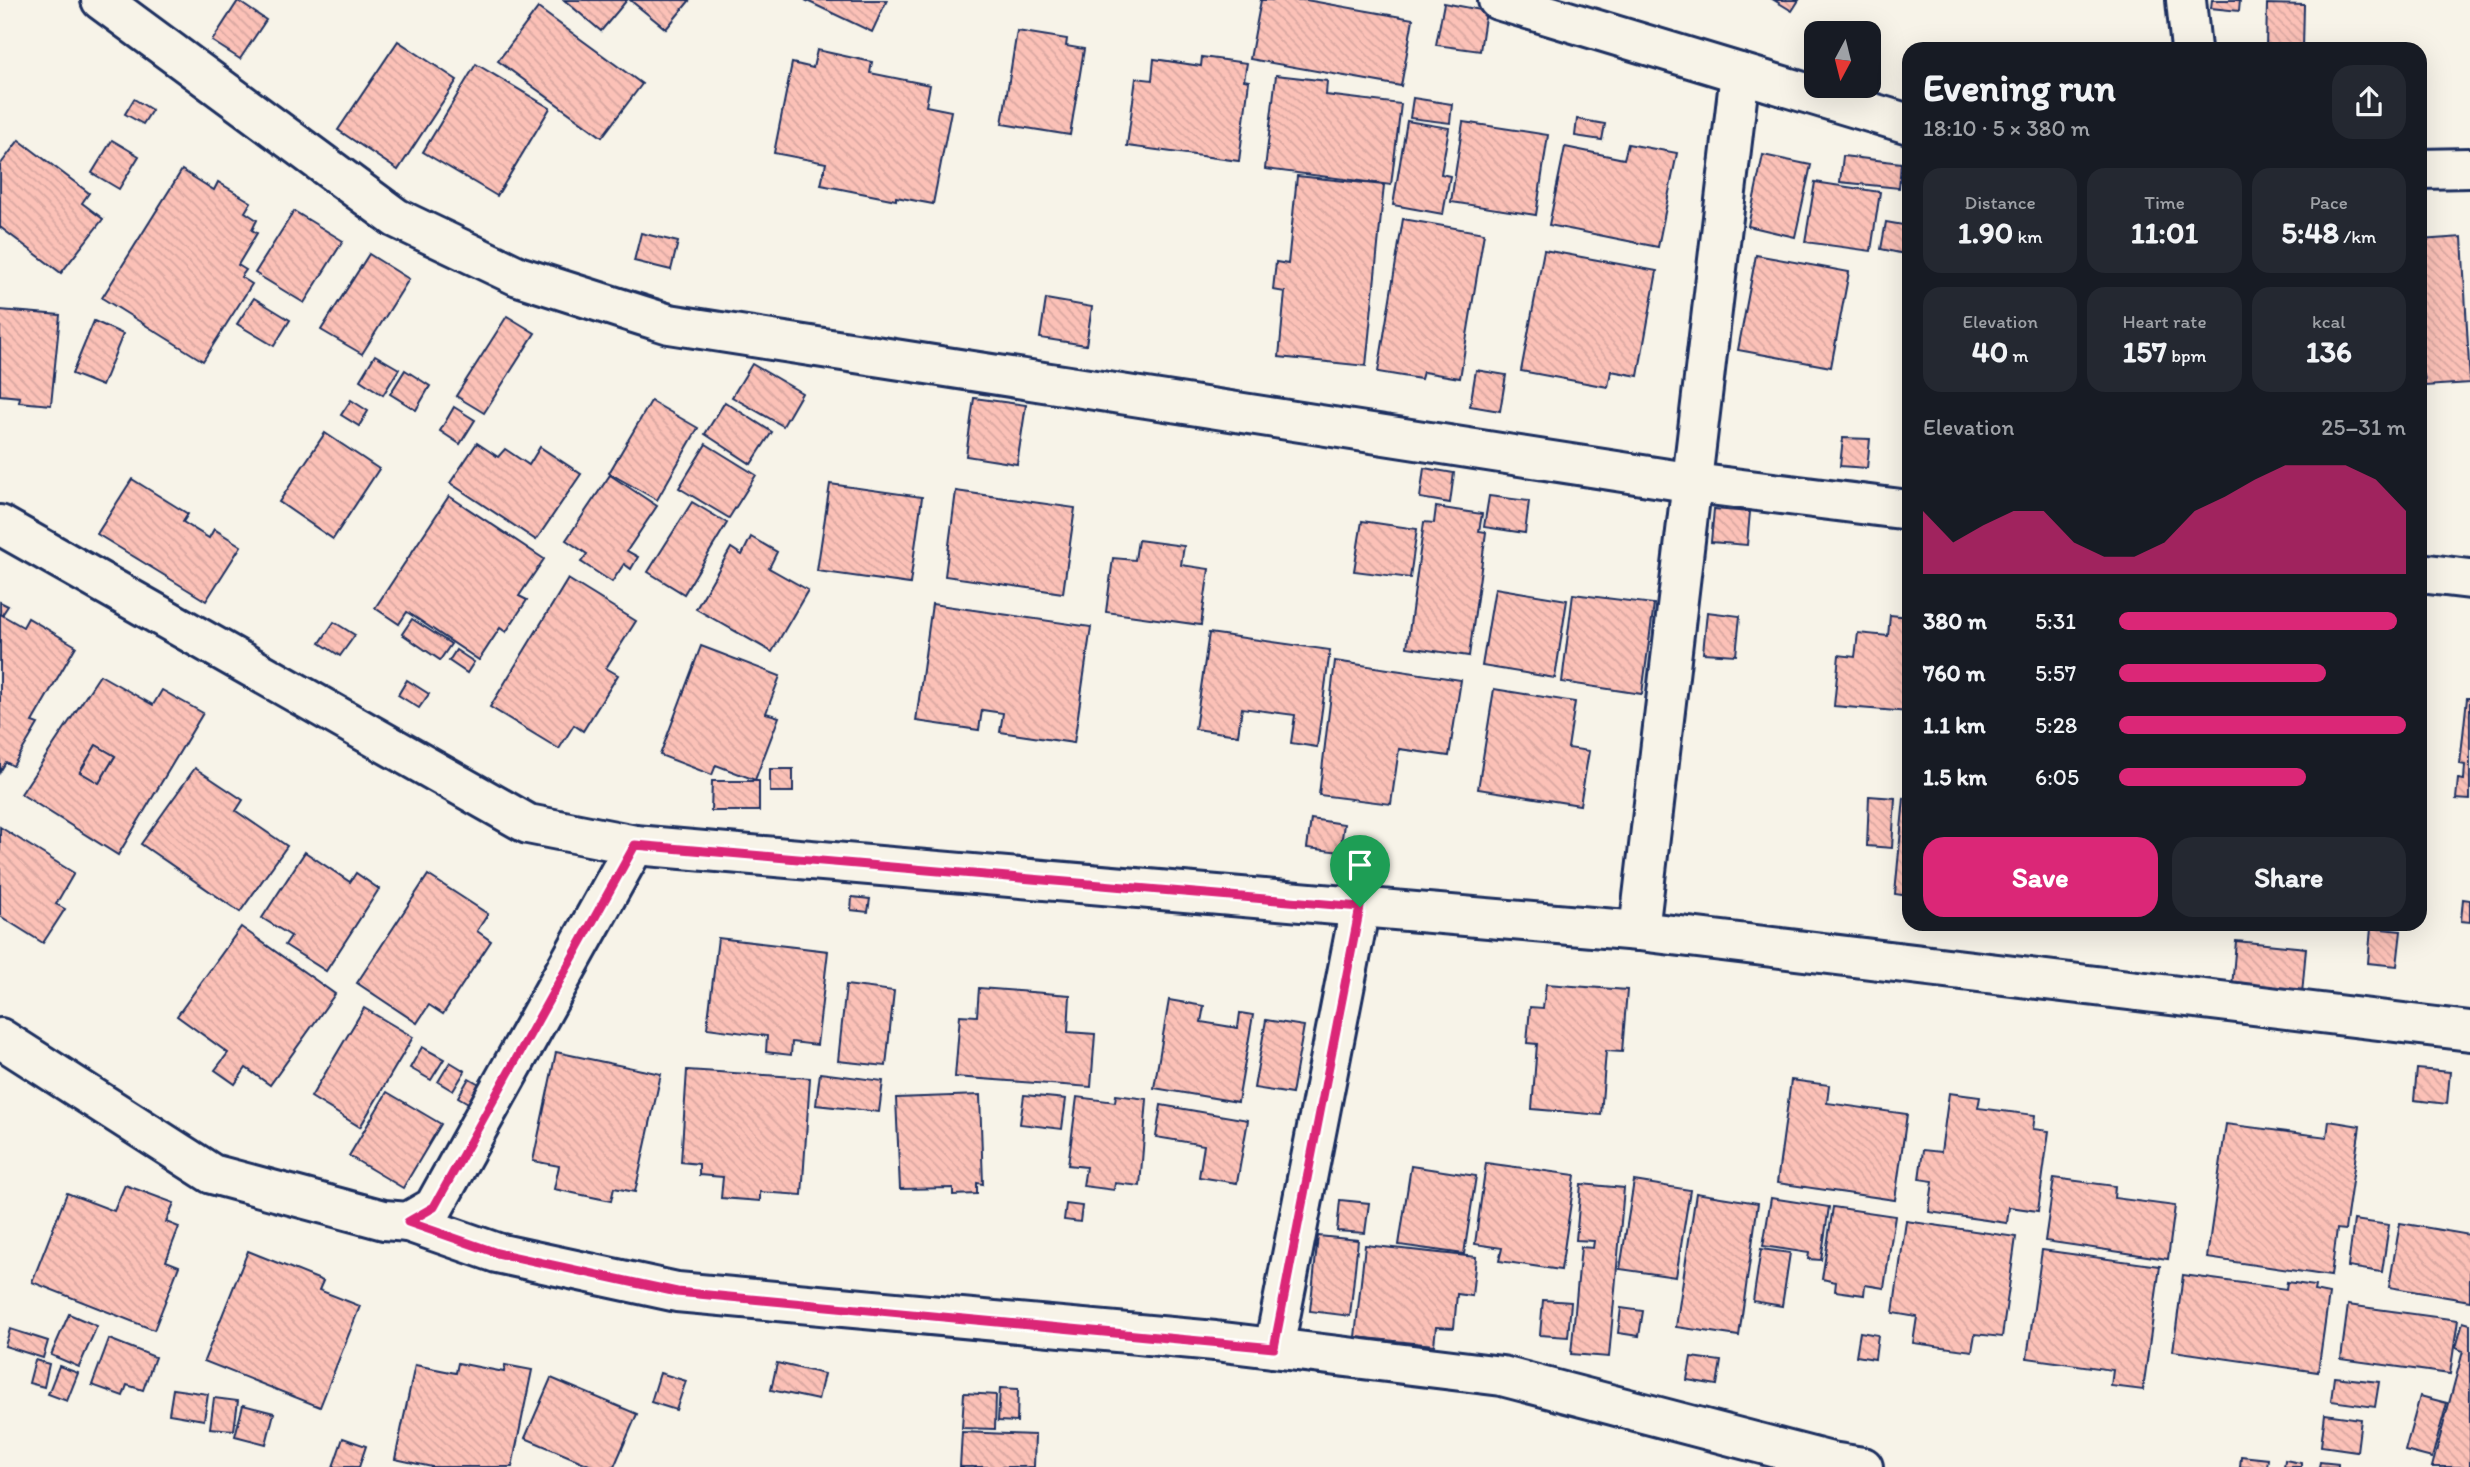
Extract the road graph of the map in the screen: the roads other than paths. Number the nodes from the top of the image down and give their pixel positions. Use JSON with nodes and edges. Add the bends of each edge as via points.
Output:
{"nodes":[{"id":1,"x":101,"y":0,"type":"edge"},
{"id":2,"x":1499,"y":0,"type":"edge"},
{"id":3,"x":2186,"y":0,"type":"edge"},
{"id":4,"x":2190,"y":42,"type":"edge"},
{"id":5,"x":1740,"y":73,"type":"junction"},
{"id":6,"x":1902,"y":122,"type":"edge"},
{"id":7,"x":2470,"y":168,"type":"edge"},
{"id":8,"x":2427,"y":169,"type":"edge"},
{"id":9,"x":1693,"y":483,"type":"junction"},
{"id":10,"x":1902,"y":509,"type":"edge"},
{"id":11,"x":0,"y":525,"type":"edge"},
{"id":12,"x":2427,"y":574,"type":"edge"},
{"id":13,"x":2470,"y":579,"type":"edge"},
{"id":14,"x":635,"y":845,"type":"junction"},
{"id":15,"x":1360,"y":907,"type":"junction"},
{"id":16,"x":1639,"y":931,"type":"junction"},
{"id":17,"x":2470,"y":1031,"type":"edge"},
{"id":18,"x":0,"y":1038,"type":"edge"},
{"id":19,"x":408,"y":1222,"type":"junction"},
{"id":20,"x":1274,"y":1348,"type":"junction"},
{"id":21,"x":1863,"y":1467,"type":"edge"}],
"edges":[{"from":1,"to":9,"type":"street","via":[[396,218],[518,276],[669,324]]},
{"from":2,"to":5,"type":"street"},
{"from":3,"to":4,"type":"street"},
{"from":5,"to":6,"type":"street"},
{"from":5,"to":9,"type":"street"},
{"from":7,"to":8,"type":"street"},
{"from":9,"to":10,"type":"street"},
{"from":9,"to":16,"type":"street"},
{"from":11,"to":14,"type":"street","via":[[528,824]]},
{"from":12,"to":13,"type":"street"},
{"from":14,"to":15,"type":"street"},
{"from":14,"to":19,"type":"street","via":[[434,1207]]},
{"from":15,"to":16,"type":"street"},
{"from":15,"to":20,"type":"street"},
{"from":16,"to":17,"type":"street"},
{"from":18,"to":19,"type":"street","via":[[212,1174],[384,1220]]},
{"from":19,"to":20,"type":"street","via":[[497,1253],[677,1292]]},
{"from":20,"to":21,"type":"street","via":[[1503,1376]]}]}
